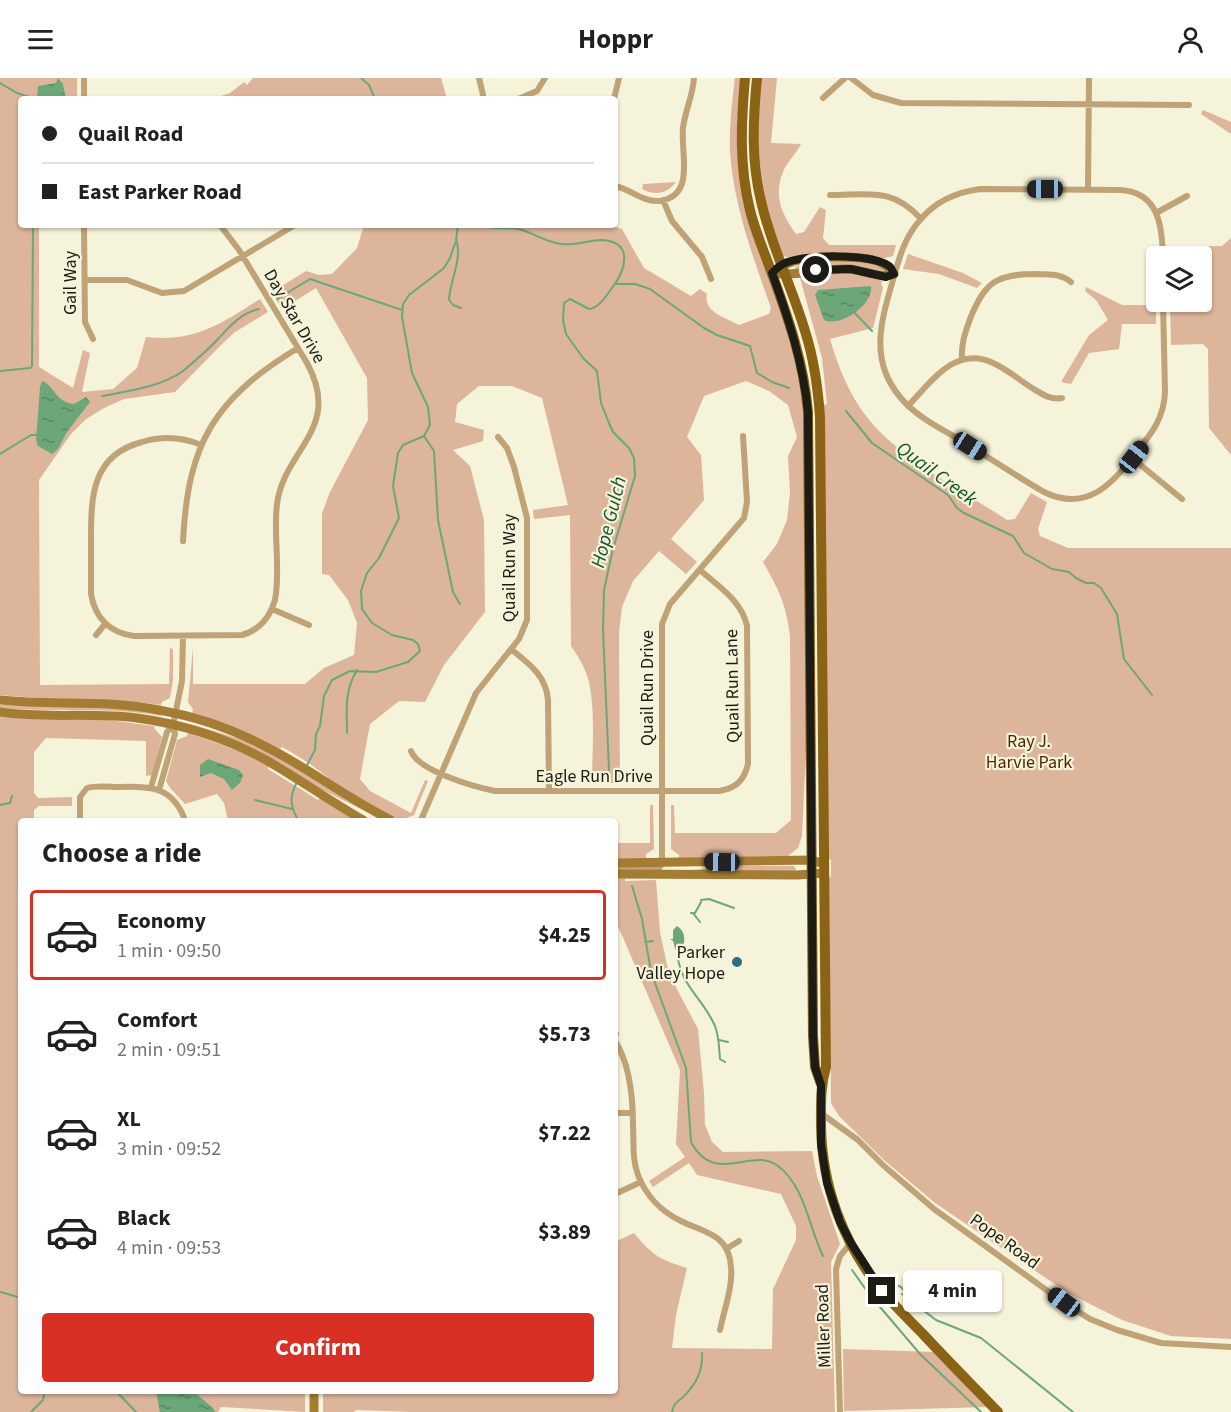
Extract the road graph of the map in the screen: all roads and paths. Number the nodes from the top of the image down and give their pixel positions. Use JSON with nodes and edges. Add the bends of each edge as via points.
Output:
{"nodes":[{"id":1,"x":84,"y":78,"type":"edge"},
{"id":2,"x":479,"y":78,"type":"edge"},
{"id":3,"x":545,"y":78,"type":"edge"},
{"id":4,"x":619,"y":78,"type":"edge"},
{"id":5,"x":694,"y":78,"type":"edge"},
{"id":6,"x":745,"y":78,"type":"edge"},
{"id":7,"x":757,"y":78,"type":"edge"},
{"id":8,"x":845,"y":78,"type":"edge"},
{"id":9,"x":851,"y":78,"type":"edge"},
{"id":10,"x":1089,"y":78,"type":"edge"},
{"id":11,"x":84,"y":96,"type":"edge"},
{"id":12,"x":483,"y":96,"type":"edge"},
{"id":13,"x":526,"y":96,"type":"edge"},
{"id":14,"x":615,"y":96,"type":"edge"},
{"id":15,"x":823,"y":98,"type":"dead end"},
{"id":16,"x":1089,"y":104,"type":"junction"},
{"id":17,"x":1189,"y":105,"type":"dead end"},
{"id":18,"x":618,"y":187,"type":"edge"},
{"id":19,"x":1088,"y":189,"type":"junction"},
{"id":20,"x":830,"y":195,"type":"dead end"},
{"id":21,"x":1187,"y":196,"type":"dead end"},
{"id":22,"x":663,"y":200,"type":"junction"},
{"id":23,"x":1156,"y":213,"type":"junction"},
{"id":24,"x":921,"y":219,"type":"junction"},
{"id":25,"x":84,"y":228,"type":"edge"},
{"id":26,"x":222,"y":228,"type":"edge"},
{"id":27,"x":290,"y":228,"type":"edge"},
{"id":28,"x":1162,"y":246,"type":"edge"},
{"id":29,"x":243,"y":256,"type":"junction"},
{"id":30,"x":784,"y":270,"type":"junction"},
{"id":31,"x":772,"y":273,"type":"junction"},
{"id":32,"x":894,"y":274,"type":"junction"},
{"id":33,"x":711,"y":279,"type":"dead end"},
{"id":34,"x":84,"y":280,"type":"junction"},
{"id":35,"x":1071,"y":282,"type":"dead end"},
{"id":36,"x":1163,"y":312,"type":"edge"},
{"id":37,"x":93,"y":339,"type":"dead end"},
{"id":38,"x":298,"y":348,"type":"junction"},
{"id":39,"x":962,"y":359,"type":"junction"},
{"id":40,"x":1062,"y":398,"type":"dead end"},
{"id":41,"x":908,"y":405,"type":"junction"},
{"id":42,"x":743,"y":436,"type":"dead end"},
{"id":43,"x":498,"y":437,"type":"dead end"},
{"id":44,"x":201,"y":445,"type":"junction"},
{"id":45,"x":1132,"y":458,"type":"junction"},
{"id":46,"x":1182,"y":499,"type":"dead end"},
{"id":47,"x":183,"y":541,"type":"dead end"},
{"id":48,"x":700,"y":570,"type":"junction"},
{"id":49,"x":272,"y":609,"type":"junction"},
{"id":50,"x":105,"y":624,"type":"junction"},
{"id":51,"x":309,"y":625,"type":"dead end"},
{"id":52,"x":96,"y":635,"type":"dead end"},
{"id":53,"x":183,"y":636,"type":"junction"},
{"id":54,"x":511,"y":649,"type":"junction"},
{"id":55,"x":0,"y":700,"type":"edge"},
{"id":56,"x":0,"y":712,"type":"edge"},
{"id":57,"x":176,"y":714,"type":"junction"},
{"id":58,"x":173,"y":725,"type":"junction"},
{"id":59,"x":411,"y":751,"type":"dead end"},
{"id":60,"x":441,"y":773,"type":"junction"},
{"id":61,"x":742,"y":786,"type":"joint"},
{"id":62,"x":151,"y":787,"type":"junction"},
{"id":63,"x":159,"y":790,"type":"junction"},
{"id":64,"x":662,"y":791,"type":"junction"},
{"id":65,"x":549,"y":792,"type":"junction"},
{"id":66,"x":80,"y":818,"type":"edge"},
{"id":67,"x":184,"y":818,"type":"edge"},
{"id":68,"x":360,"y":818,"type":"edge"},
{"id":69,"x":388,"y":818,"type":"edge"},
{"id":70,"x":422,"y":818,"type":"edge"},
{"id":71,"x":812,"y":860,"type":"junction"},
{"id":72,"x":663,"y":862,"type":"junction"},
{"id":73,"x":618,"y":863,"type":"edge"},
{"id":74,"x":824,"y":868,"type":"junction"},
{"id":75,"x":618,"y":870,"type":"edge"},
{"id":76,"x":618,"y":873,"type":"edge"},
{"id":77,"x":812,"y":875,"type":"junction"},
{"id":78,"x":618,"y":1044,"type":"edge"},
{"id":79,"x":821,"y":1085,"type":"junction"},
{"id":80,"x":618,"y":1113,"type":"edge"},
{"id":81,"x":633,"y":1113,"type":"junction"},
{"id":82,"x":821,"y":1114,"type":"junction"},
{"id":83,"x":641,"y":1182,"type":"junction"},
{"id":84,"x":618,"y":1193,"type":"edge"},
{"id":85,"x":739,"y":1241,"type":"dead end"},
{"id":86,"x":851,"y":1243,"type":"junction"},
{"id":87,"x":726,"y":1249,"type":"junction"},
{"id":88,"x":720,"y":1330,"type":"dead end"},
{"id":89,"x":1231,"y":1347,"type":"edge"},
{"id":90,"x":314,"y":1394,"type":"edge"},
{"id":91,"x":314,"y":1412,"type":"edge"},
{"id":92,"x":840,"y":1412,"type":"edge"},
{"id":93,"x":998,"y":1412,"type":"edge"}],
"edges":[{"from":1,"to":11,"type":"street"},
{"from":2,"to":12,"type":"street"},
{"from":3,"to":13,"type":"street","via":[[537,92]]},
{"from":4,"to":14,"type":"street"},
{"from":5,"to":22,"type":"street","via":[[683,130],[684,181],[677,192]]},
{"from":6,"to":31,"type":"main road","via":[[741,135],[744,183]]},
{"from":7,"to":30,"type":"main road","via":[[755,168],[765,218]]},
{"from":8,"to":15,"type":"street"},
{"from":9,"to":16,"type":"street","via":[[873,95],[902,103]]},
{"from":10,"to":16,"type":"street"},
{"from":16,"to":17,"type":"street"},
{"from":16,"to":19,"type":"street"},
{"from":18,"to":22,"type":"street","via":[[648,200]]},
{"from":19,"to":23,"type":"street","via":[[1132,192],[1147,201]]},
{"from":19,"to":24,"type":"street","via":[[971,190],[944,201]]},
{"from":20,"to":24,"type":"street","via":[[891,196]]},
{"from":21,"to":23,"type":"street"},
{"from":22,"to":33,"type":"street","via":[[672,222],[702,257]]},
{"from":23,"to":28,"type":"street"},
{"from":24,"to":32,"type":"street","via":[[904,245]]},
{"from":25,"to":34,"type":"street","name":"Gail Way"},
{"from":26,"to":29,"type":"street","name":"Day Star Drive"},
{"from":27,"to":29,"type":"street"},
{"from":29,"to":34,"type":"street","via":[[177,293],[162,293],[127,280]]},
{"from":29,"to":38,"type":"street","name":"Day Star Drive"},
{"from":30,"to":31,"type":"street"},
{"from":30,"to":32,"type":"street","via":[[857,270],[886,277]]},
{"from":30,"to":74,"type":"main road","via":[[811,351],[820,417]]},
{"from":31,"to":71,"type":"main road","via":[[797,345],[808,412]]},
{"from":32,"to":41,"type":"street","via":[[881,323],[880,351],[890,382]]},
{"from":34,"to":37,"type":"street","name":"Gail Way","via":[[86,329]]},
{"from":35,"to":39,"type":"street","via":[[1059,275],[1019,274],[992,283],[981,295],[969,322]]},
{"from":36,"to":45,"type":"street","via":[[1163,410],[1156,427]]},
{"from":38,"to":44,"type":"street","via":[[263,369],[236,394]]},
{"from":38,"to":49,"type":"street","name":"Day Star Drive","via":[[315,381],[317,412],[277,500],[276,593]]},
{"from":39,"to":40,"type":"street","via":[[990,361],[1048,398]]},
{"from":39,"to":41,"type":"street","via":[[941,370]]},
{"from":41,"to":45,"type":"street","via":[[1038,489],[1061,498],[1083,497],[1102,490]]},
{"from":42,"to":48,"type":"street","name":"Quail Run Drive","via":[[746,513]]},
{"from":43,"to":54,"type":"street","name":"Quail Run Way","via":[[514,467],[528,522],[528,617]]},
{"from":44,"to":47,"type":"street","via":[[188,487]]},
{"from":44,"to":50,"type":"street","via":[[172,438],[137,443],[112,458],[98,476],[91,503],[91,594],[96,612]]},
{"from":45,"to":46,"type":"street"},
{"from":48,"to":61,"type":"street","name":"Quail Run Lane","via":[[736,602],[747,626],[748,764]]},
{"from":48,"to":64,"type":"street","name":"Quail Run Drive","via":[[669,606],[662,624]]},
{"from":49,"to":51,"type":"street"},
{"from":49,"to":53,"type":"street","via":[[260,625],[246,634]]},
{"from":50,"to":52,"type":"street"},
{"from":50,"to":53,"type":"street","via":[[130,636]]},
{"from":53,"to":57,"type":"street","via":[[182,681]]},
{"from":54,"to":60,"type":"street","name":"Quail Run Way","via":[[476,693]]},
{"from":54,"to":65,"type":"street","via":[[540,674],[547,690]]},
{"from":55,"to":57,"type":"street","via":[[114,704]]},
{"from":56,"to":58,"type":"street","via":[[117,716]]},
{"from":57,"to":58,"type":"street"},
{"from":57,"to":69,"type":"street","via":[[233,731],[291,760]]},
{"from":58,"to":62,"type":"street","via":[[167,732]]},
{"from":58,"to":63,"type":"street","via":[[174,743]]},
{"from":58,"to":68,"type":"street","via":[[252,753]]},
{"from":59,"to":60,"type":"street","name":"Eagle Run Drive","via":[[418,762]]},
{"from":60,"to":65,"type":"street","name":"Eagle Run Drive","via":[[495,791]]},
{"from":60,"to":70,"type":"street","name":"Quail Run Way"},
{"from":61,"to":64,"type":"street","name":"Eagle Run Drive","via":[[719,791]]},
{"from":62,"to":63,"type":"street"},
{"from":62,"to":66,"type":"street","via":[[81,788]]},
{"from":63,"to":67,"type":"street","via":[[176,803]]},
{"from":64,"to":65,"type":"street","name":"Eagle Run Drive"},
{"from":64,"to":72,"type":"street","name":"Quail Run Drive"},
{"from":71,"to":72,"type":"street"},
{"from":71,"to":74,"type":"street"},
{"from":71,"to":77,"type":"main road"},
{"from":72,"to":73,"type":"street"},
{"from":72,"to":75,"type":"street","via":[[657,868]]},
{"from":74,"to":77,"type":"street"},
{"from":74,"to":79,"type":"main road","via":[[826,1067]]},
{"from":76,"to":77,"type":"street"},
{"from":77,"to":79,"type":"main road","via":[[813,1036],[815,1067]]},
{"from":78,"to":81,"type":"street"},
{"from":79,"to":82,"type":"main road"},
{"from":80,"to":81,"type":"street"},
{"from":81,"to":83,"type":"street","via":[[634,1158]]},
{"from":82,"to":86,"type":"main road","via":[[825,1172]]},
{"from":82,"to":89,"type":"street","name":"Pope Road","via":[[858,1140],[934,1209],[1090,1319],[1161,1343]]},
{"from":83,"to":84,"type":"street"},
{"from":83,"to":87,"type":"street","via":[[664,1211],[713,1234]]},
{"from":85,"to":87,"type":"street"},
{"from":86,"to":92,"type":"street","name":"Miller Road","via":[[840,1256],[836,1269]]},
{"from":86,"to":93,"type":"main road","via":[[882,1291]]},
{"from":87,"to":88,"type":"street","via":[[731,1271]]},
{"from":90,"to":91,"type":"street"}]}
